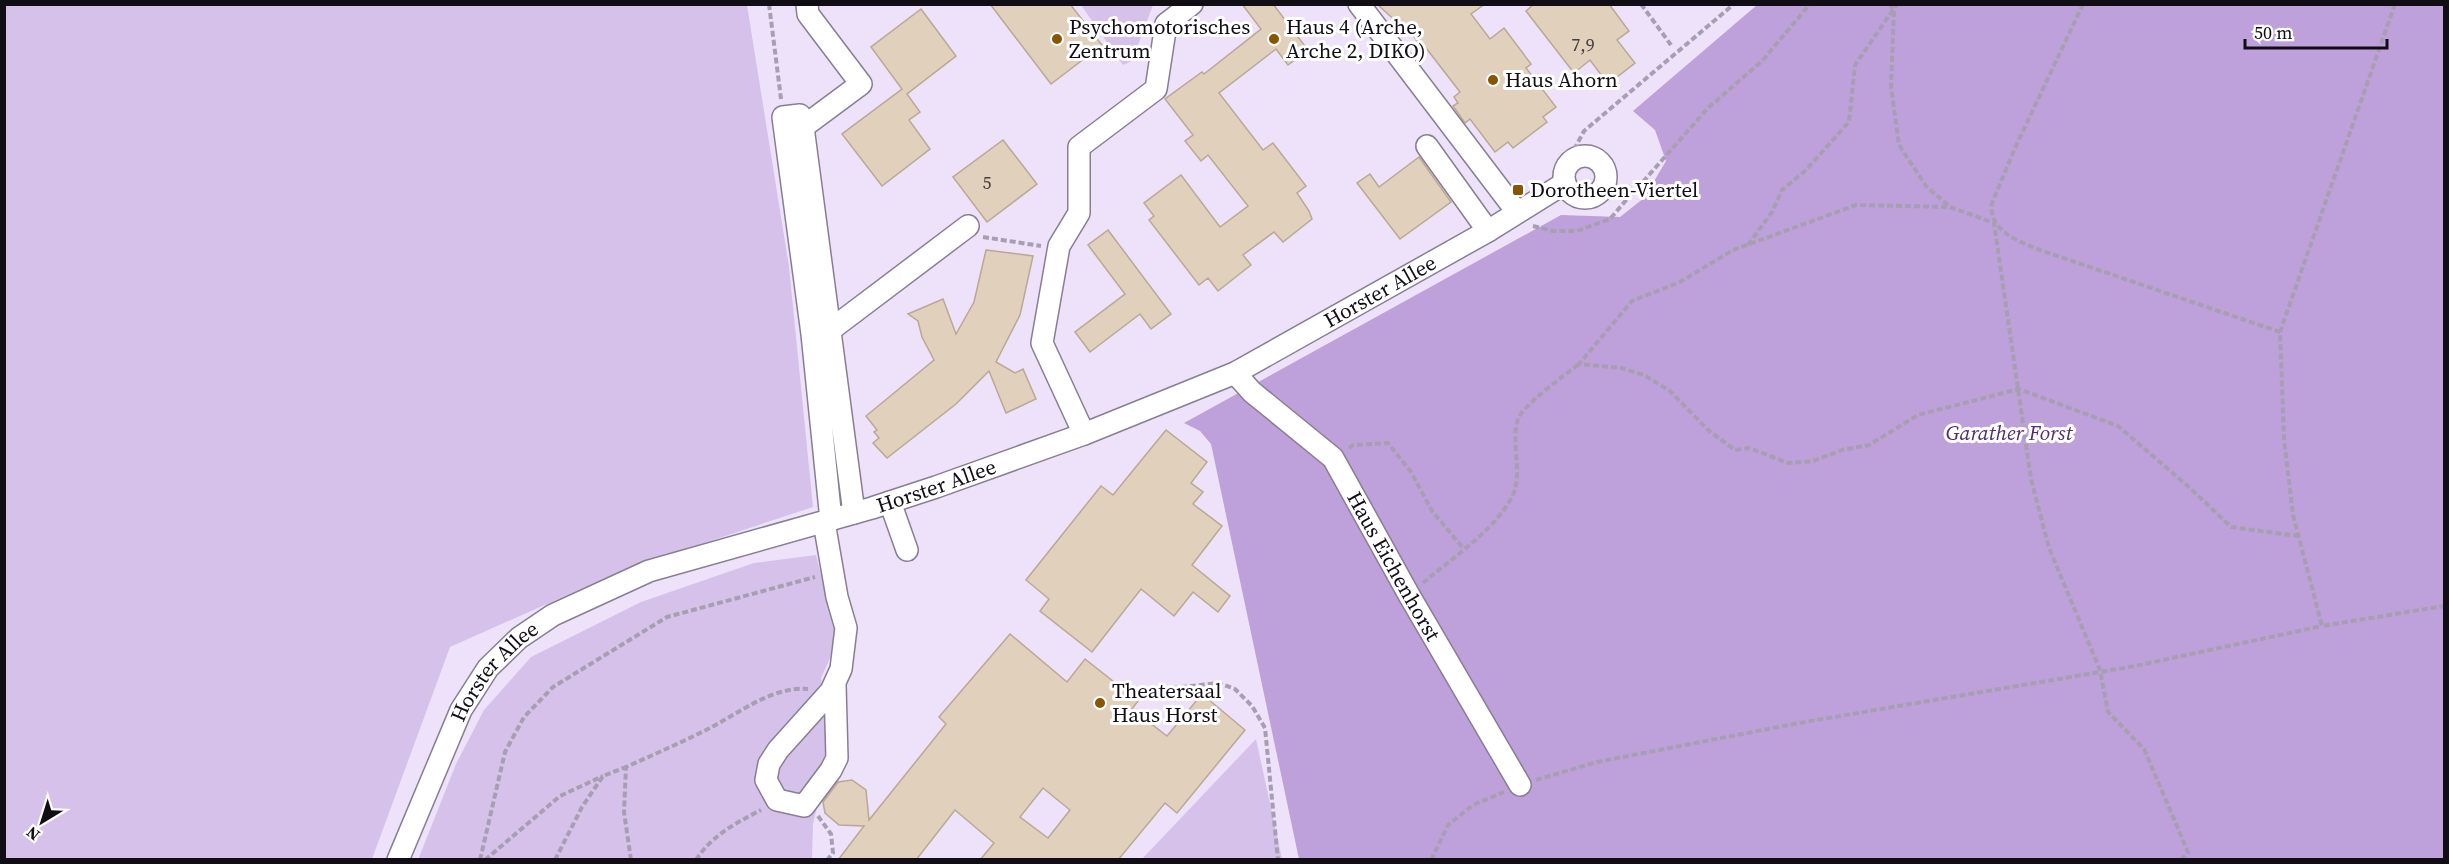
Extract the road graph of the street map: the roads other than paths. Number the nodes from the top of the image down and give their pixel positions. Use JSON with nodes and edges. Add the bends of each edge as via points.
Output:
{"nodes":[{"id":1,"x":807,"y":4,"type":"edge"},
{"id":2,"x":1192,"y":4,"type":"edge"},
{"id":3,"x":1359,"y":4,"type":"edge"},
{"id":4,"x":803,"y":127,"type":"junction"},
{"id":5,"x":1427,"y":146,"type":"dead end"},
{"id":6,"x":1565,"y":183,"type":"junction"},
{"id":7,"x":1517,"y":212,"type":"junction"},
{"id":8,"x":963,"y":230,"type":"road end"},
{"id":9,"x":1488,"y":231,"type":"junction"},
{"id":10,"x":820,"y":333,"type":"junction"},
{"id":11,"x":1235,"y":373,"type":"junction"},
{"id":12,"x":1084,"y":434,"type":"junction"},
{"id":13,"x":890,"y":502,"type":"junction"},
{"id":14,"x":854,"y":513,"type":"junction"},
{"id":15,"x":828,"y":521,"type":"junction"},
{"id":16,"x":907,"y":550,"type":"dead end"},
{"id":17,"x":833,"y":688,"type":"junction"},
{"id":18,"x":1520,"y":785,"type":"road end"},
{"id":19,"x":398,"y":860,"type":"edge"}],
"edges":[{"from":1,"to":4,"type":"street","via":[[808,14],[861,84]]},
{"from":2,"to":12,"type":"street","via":[[1166,24],[1156,89],[1079,147],[1079,213],[1058,249],[1042,343]]},
{"from":3,"to":7,"type":"street"},
{"from":4,"to":10,"type":"street"},
{"from":4,"to":10,"type":"street","via":[[800,115],[783,117]]},
{"from":5,"to":9,"type":"street"},
{"from":6,"to":6,"type":"street","via":[[1565,169],[1574,159],[1586,156],[1599,162],[1605,173],[1603,187],[1585,198],[1572,193]]},
{"from":6,"to":7,"type":"street","name":"Horster Allee"},
{"from":7,"to":9,"type":"street","name":"Horster Allee"},
{"from":8,"to":10,"type":"street"},
{"from":9,"to":11,"type":"street","name":"Horster Allee"},
{"from":10,"to":14,"type":"street"},
{"from":10,"to":15,"type":"street"},
{"from":11,"to":12,"type":"street","name":"Horster Allee"},
{"from":11,"to":18,"type":"street","name":"Haus Eichenhorst","via":[[1252,392],[1332,458]]},
{"from":12,"to":13,"type":"street","name":"Horster Allee"},
{"from":13,"to":14,"type":"street","name":"Horster Allee"},
{"from":13,"to":16,"type":"street"},
{"from":14,"to":15,"type":"street","name":"Horster Allee"},
{"from":15,"to":17,"type":"street","via":[[837,597],[846,628],[841,669]]},
{"from":15,"to":19,"type":"street","name":"Horster Allee","via":[[649,572],[553,615],[519,638],[488,668],[461,710]]},
{"from":17,"to":17,"type":"street","via":[[837,758],[804,806],[777,800],[766,780],[769,764]]}]}
